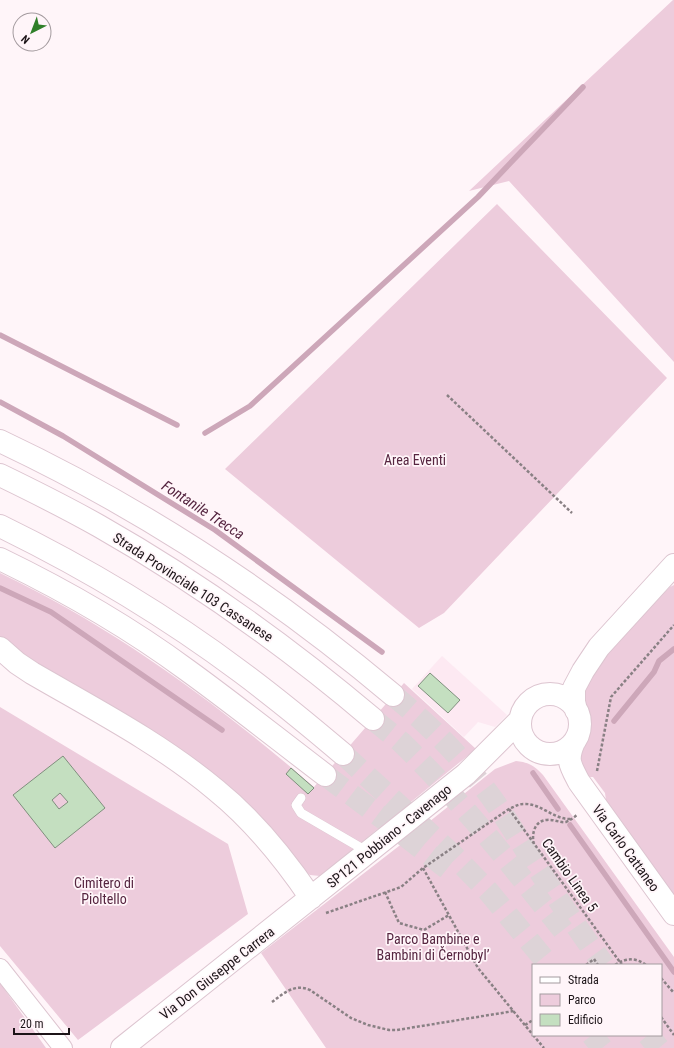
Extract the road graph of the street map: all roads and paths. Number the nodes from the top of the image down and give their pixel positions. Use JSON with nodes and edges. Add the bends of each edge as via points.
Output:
{"nodes":[{"id":1,"x":447,"y":396,"type":"dead end"},
{"id":2,"x":0,"y":441,"type":"edge"},
{"id":3,"x":0,"y":475,"type":"edge"},
{"id":4,"x":572,"y":513,"type":"dead end"},
{"id":5,"x":0,"y":526,"type":"edge"},
{"id":6,"x":0,"y":559,"type":"edge"},
{"id":7,"x":670,"y":573,"type":"edge"},
{"id":8,"x":674,"y":625,"type":"edge"},
{"id":9,"x":599,"y":647,"type":"junction"},
{"id":10,"x":0,"y":648,"type":"edge"},
{"id":11,"x":393,"y":696,"type":"tunnel mouth"},
{"id":12,"x":538,"y":697,"type":"junction"},
{"id":13,"x":576,"y":710,"type":"junction"},
{"id":14,"x":373,"y":719,"type":"tunnel mouth"},
{"id":15,"x":520,"y":720,"type":"junction"},
{"id":16,"x":574,"y":742,"type":"junction"},
{"id":17,"x":540,"y":753,"type":"junction"},
{"id":18,"x":343,"y":754,"type":"tunnel mouth"},
{"id":19,"x":466,"y":774,"type":"junction"},
{"id":20,"x":325,"y":775,"type":"tunnel mouth"},
{"id":21,"x":587,"y":780,"type":"junction"},
{"id":22,"x":301,"y":798,"type":"dead end"},
{"id":23,"x":593,"y":802,"type":"junction"},
{"id":24,"x":509,"y":809,"type":"junction"},
{"id":25,"x":571,"y":819,"type":"junction"},
{"id":26,"x":534,"y":844,"type":"junction"},
{"id":27,"x":369,"y":852,"type":"junction"},
{"id":28,"x":423,"y":868,"type":"junction"},
{"id":29,"x":385,"y":892,"type":"junction"},
{"id":30,"x":317,"y":906,"type":"junction"},
{"id":31,"x":674,"y":914,"type":"edge"},
{"id":32,"x":449,"y":915,"type":"junction"},
{"id":33,"x":620,"y":962,"type":"junction"},
{"id":34,"x":587,"y":964,"type":"edge"},
{"id":35,"x":597,"y":964,"type":"edge"},
{"id":36,"x":617,"y":964,"type":"edge"},
{"id":37,"x":644,"y":964,"type":"edge"},
{"id":38,"x":0,"y":968,"type":"edge"},
{"id":39,"x":662,"y":979,"type":"edge"},
{"id":40,"x":674,"y":994,"type":"edge"},
{"id":41,"x":272,"y":1002,"type":"dead end"},
{"id":42,"x":514,"y":1011,"type":"junction"},
{"id":43,"x":662,"y":1018,"type":"edge"},
{"id":44,"x":532,"y":1021,"type":"edge"},
{"id":45,"x":526,"y":1025,"type":"junction"},
{"id":46,"x":532,"y":1034,"type":"edge"},
{"id":47,"x":674,"y":1035,"type":"edge"},
{"id":48,"x":534,"y":1036,"type":"edge"},
{"id":49,"x":63,"y":1048,"type":"edge"},
{"id":50,"x":122,"y":1048,"type":"edge"},
{"id":51,"x":544,"y":1048,"type":"edge"}],
"edges":[{"from":1,"to":4,"type":"path"},
{"from":2,"to":11,"type":"main road","via":[[103,494],[202,553],[296,618]]},
{"from":3,"to":14,"type":"main road","name":"Strada Provinciale 103 Cassanese","via":[[99,526],[195,585],[278,642]]},
{"from":5,"to":18,"type":"main road","via":[[71,562],[182,631],[240,671]]},
{"from":6,"to":20,"type":"main road","via":[[63,592],[151,646],[187,670]]},
{"from":7,"to":9,"type":"main road","name":"SP121 Pobbiano - Cavenago"},
{"from":8,"to":21,"type":"path","via":[[611,697]]},
{"from":9,"to":12,"type":"main road","name":"SP121 Pobbiano - Cavenago"},
{"from":9,"to":13,"type":"main road","name":"SP121 Pobbiano - Cavenago","via":[[574,688]]},
{"from":10,"to":30,"type":"main road","via":[[32,673],[174,758],[216,790],[287,864]]},
{"from":12,"to":13,"type":"main road","via":[[547,694],[560,696],[568,700]]},
{"from":12,"to":15,"type":"main road","name":"SP121 Pobbiano - Cavenago","via":[[526,706]]},
{"from":13,"to":16,"type":"main road","name":"SP121 Pobbiano - Cavenago","via":[[580,725]]},
{"from":15,"to":17,"type":"main road","via":[[524,741]]},
{"from":15,"to":19,"type":"main road","name":"SP121 Pobbiano - Cavenago"},
{"from":16,"to":17,"type":"main road","name":"SP121 Pobbiano - Cavenago","via":[[560,753]]},
{"from":16,"to":21,"type":"main road","name":"Via Carlo Cattaneo","via":[[570,750],[571,767]]},
{"from":17,"to":19,"type":"main road","name":"SP121 Pobbiano - Cavenago","via":[[524,750],[498,756]]},
{"from":17,"to":21,"type":"main road","name":"Via Carlo Cattaneo","via":[[553,758]]},
{"from":19,"to":27,"type":"main road","name":"SP121 Pobbiano - Cavenago"},
{"from":21,"to":23,"type":"main road","name":"Via Carlo Cattaneo"},
{"from":22,"to":27,"type":"lane","via":[[296,804],[301,813]]},
{"from":23,"to":25,"type":"path"},
{"from":23,"to":31,"type":"main road","name":"Via Carlo Cattaneo"},
{"from":24,"to":25,"type":"path","via":[[527,804]]},
{"from":24,"to":26,"type":"path"},
{"from":24,"to":28,"type":"path"},
{"from":25,"to":26,"type":"path","name":"Cambio Linea 5","via":[[563,822],[540,822],[532,835]]},
{"from":26,"to":33,"type":"path","name":"Cambio Linea 5"},
{"from":27,"to":30,"type":"main road","name":"SP121 Pobbiano - Cavenago"},
{"from":28,"to":29,"type":"path","via":[[401,887]]},
{"from":28,"to":32,"type":"path"},
{"from":29,"to":30,"type":"path"},
{"from":29,"to":32,"type":"path","via":[[399,923],[424,930]]},
{"from":30,"to":50,"type":"main road","name":"Via Don Giuseppe Carrera"},
{"from":32,"to":42,"type":"path","via":[[478,968]]},
{"from":33,"to":36,"type":"path"},
{"from":33,"to":37,"type":"path","via":[[630,959]]},
{"from":34,"to":35,"type":"path","via":[[594,959]]},
{"from":38,"to":49,"type":"street"},
{"from":39,"to":40,"type":"path"},
{"from":41,"to":42,"type":"path","via":[[290,989],[302,987],[351,1018],[375,1027],[397,1030]]},
{"from":42,"to":45,"type":"path"},
{"from":43,"to":47,"type":"path"},
{"from":44,"to":45,"type":"path"},
{"from":45,"to":46,"type":"path"},
{"from":48,"to":51,"type":"path"}]}
